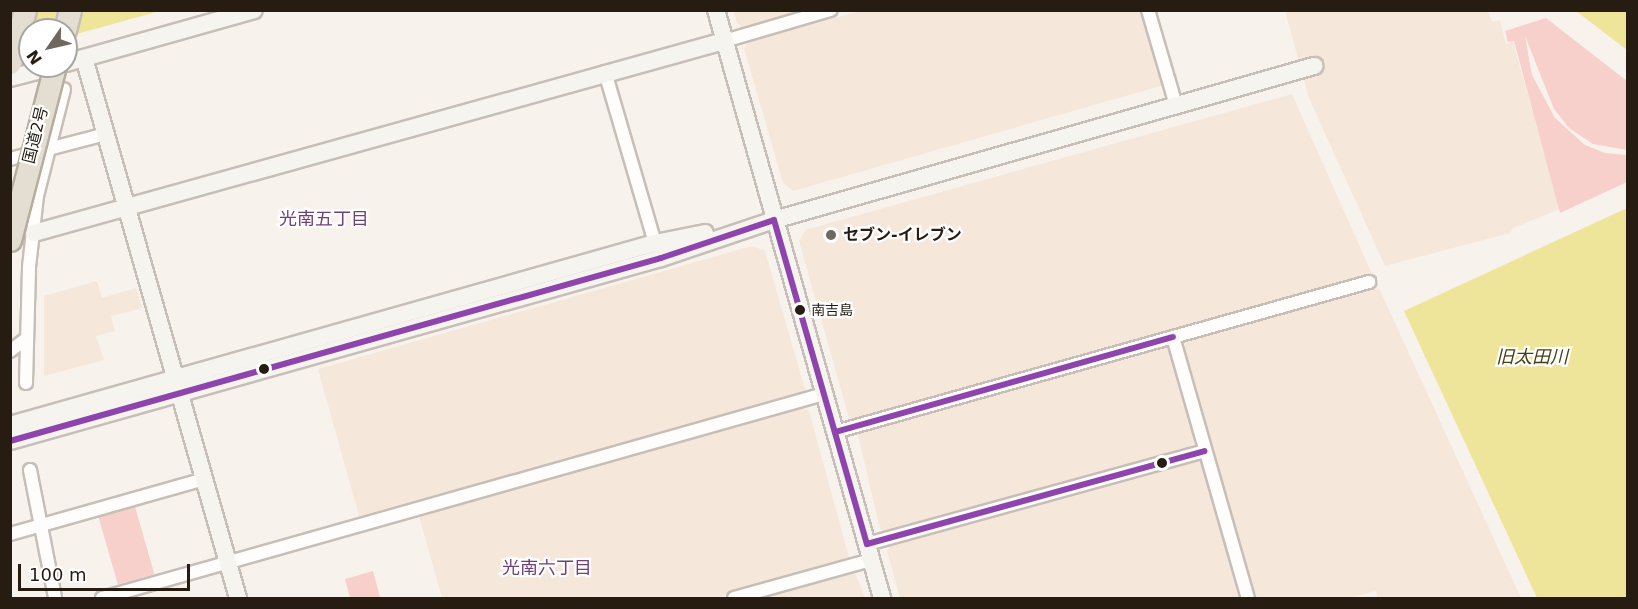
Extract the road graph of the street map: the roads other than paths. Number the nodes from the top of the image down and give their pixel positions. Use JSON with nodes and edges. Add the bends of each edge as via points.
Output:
{"nodes":[{"id":1,"x":25,"y":10,"type":"edge"},
{"id":2,"x":254,"y":10,"type":"edge"},
{"id":3,"x":716,"y":10,"type":"edge"},
{"id":4,"x":831,"y":10,"type":"edge"},
{"id":5,"x":1148,"y":10,"type":"edge"},
{"id":6,"x":724,"y":41,"type":"junction"},
{"id":7,"x":84,"y":58,"type":"junction"},
{"id":8,"x":78,"y":60,"type":"edge"},
{"id":9,"x":10,"y":63,"type":"edge"},
{"id":10,"x":1314,"y":66,"type":"dead end"},
{"id":11,"x":605,"y":72,"type":"junction"},
{"id":12,"x":52,"y":78,"type":"edge"},
{"id":13,"x":64,"y":89,"type":"dead end"},
{"id":14,"x":1176,"y":105,"type":"junction"},
{"id":15,"x":106,"y":134,"type":"junction"},
{"id":16,"x":47,"y":148,"type":"junction"},
{"id":17,"x":10,"y":159,"type":"edge"},
{"id":18,"x":126,"y":206,"type":"junction"},
{"id":19,"x":774,"y":220,"type":"junction"},
{"id":20,"x":34,"y":233,"type":"junction"},
{"id":21,"x":10,"y":240,"type":"edge"},
{"id":22,"x":655,"y":243,"type":"junction"},
{"id":23,"x":1369,"y":282,"type":"dead end"},
{"id":24,"x":1173,"y":337,"type":"junction"},
{"id":25,"x":26,"y":339,"type":"junction"},
{"id":26,"x":10,"y":351,"type":"edge"},
{"id":27,"x":26,"y":383,"type":"dead end"},
{"id":28,"x":178,"y":386,"type":"junction"},
{"id":29,"x":824,"y":394,"type":"junction"},
{"id":30,"x":10,"y":425,"type":"edge"},
{"id":31,"x":835,"y":432,"type":"junction"},
{"id":32,"x":10,"y":441,"type":"edge"},
{"id":33,"x":1204,"y":451,"type":"junction"},
{"id":34,"x":30,"y":470,"type":"dead end"},
{"id":35,"x":205,"y":479,"type":"junction"},
{"id":36,"x":40,"y":527,"type":"junction"},
{"id":37,"x":10,"y":534,"type":"edge"},
{"id":38,"x":869,"y":552,"type":"junction"},
{"id":39,"x":228,"y":563,"type":"junction"},
{"id":40,"x":55,"y":598,"type":"edge"},
{"id":41,"x":102,"y":598,"type":"edge"},
{"id":42,"x":238,"y":598,"type":"edge"},
{"id":43,"x":734,"y":598,"type":"edge"},
{"id":44,"x":882,"y":598,"type":"edge"},
{"id":45,"x":1248,"y":598,"type":"edge"}],
"edges":[{"from":1,"to":9,"type":"highway"},
{"from":2,"to":7,"type":"street"},
{"from":3,"to":6,"type":"street"},
{"from":4,"to":6,"type":"street"},
{"from":5,"to":14,"type":"street"},
{"from":6,"to":11,"type":"street"},
{"from":6,"to":19,"type":"street"},
{"from":7,"to":8,"type":"street"},
{"from":7,"to":15,"type":"street"},
{"from":10,"to":14,"type":"street"},
{"from":11,"to":18,"type":"street"},
{"from":11,"to":22,"type":"street"},
{"from":12,"to":21,"type":"highway","name":"国道2号","bridge":true},
{"from":13,"to":16,"type":"street"},
{"from":14,"to":19,"type":"street"},
{"from":15,"to":16,"type":"street"},
{"from":15,"to":18,"type":"street"},
{"from":16,"to":17,"type":"street"},
{"from":16,"to":20,"type":"street"},
{"from":18,"to":20,"type":"street"},
{"from":18,"to":28,"type":"street"},
{"from":19,"to":22,"type":"street"},
{"from":19,"to":28,"type":"street","via":[[661,258]]},
{"from":19,"to":29,"type":"street"},
{"from":20,"to":25,"type":"street"},
{"from":22,"to":28,"type":"street"},
{"from":23,"to":24,"type":"street"},
{"from":24,"to":31,"type":"street"},
{"from":24,"to":33,"type":"street"},
{"from":25,"to":26,"type":"street"},
{"from":25,"to":27,"type":"street"},
{"from":28,"to":30,"type":"street"},
{"from":28,"to":32,"type":"street"},
{"from":28,"to":35,"type":"street"},
{"from":29,"to":31,"type":"street"},
{"from":29,"to":39,"type":"street"},
{"from":31,"to":38,"type":"street"},
{"from":33,"to":38,"type":"street"},
{"from":33,"to":45,"type":"street"},
{"from":34,"to":36,"type":"street"},
{"from":35,"to":36,"type":"street"},
{"from":35,"to":39,"type":"street"},
{"from":36,"to":37,"type":"street"},
{"from":36,"to":40,"type":"street"},
{"from":38,"to":43,"type":"street"},
{"from":38,"to":44,"type":"street"},
{"from":39,"to":41,"type":"street"},
{"from":39,"to":42,"type":"street"}]}
